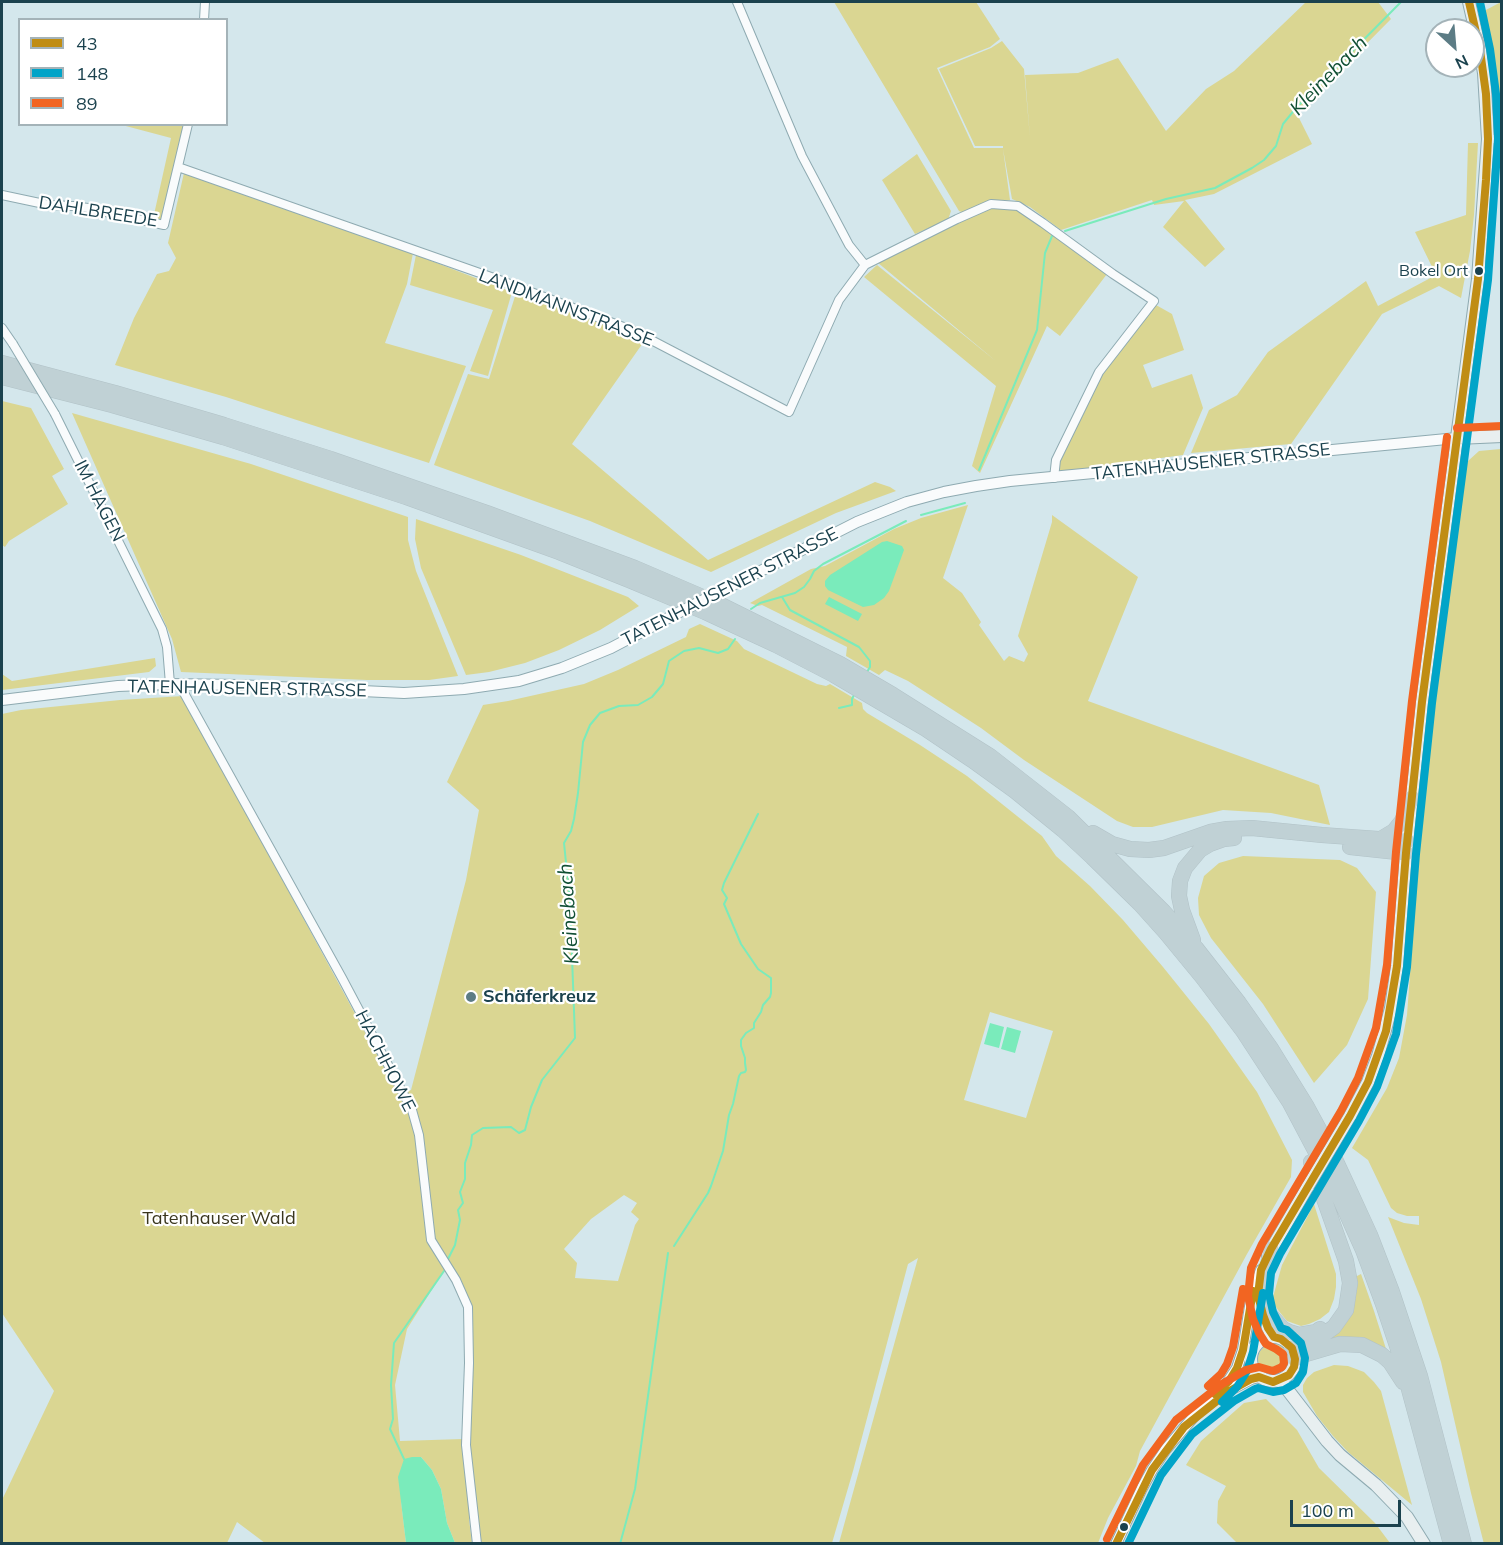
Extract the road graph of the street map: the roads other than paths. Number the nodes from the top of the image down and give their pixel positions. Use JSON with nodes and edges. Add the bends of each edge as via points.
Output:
{"nodes":[{"id":1,"x":205,"y":2,"type":"edge"},
{"id":2,"x":737,"y":2,"type":"edge"},
{"id":3,"x":1469,"y":2,"type":"edge"},
{"id":4,"x":204,"y":18,"type":"edge"},
{"id":5,"x":188,"y":126,"type":"edge"},
{"id":6,"x":1488,"y":139,"type":"junction"},
{"id":7,"x":1502,"y":139,"type":"edge"},
{"id":8,"x":178,"y":167,"type":"junction"},
{"id":9,"x":2,"y":195,"type":"edge"},
{"id":10,"x":865,"y":265,"type":"junction"},
{"id":11,"x":2,"y":328,"type":"edge"},
{"id":12,"x":2,"y":363,"type":"edge"},
{"id":13,"x":2,"y":377,"type":"edge"},
{"id":14,"x":1502,"y":436,"type":"edge"},
{"id":15,"x":1457,"y":438,"type":"junction"},
{"id":16,"x":1054,"y":478,"type":"junction"},
{"id":17,"x":837,"y":670,"type":"junction"},
{"id":18,"x":170,"y":684,"type":"junction"},
{"id":19,"x":184,"y":684,"type":"junction"},
{"id":20,"x":873,"y":690,"type":"junction"},
{"id":21,"x":2,"y":700,"type":"edge"},
{"id":22,"x":1412,"y":798,"type":"junction"},
{"id":23,"x":1068,"y":818,"type":"junction"},
{"id":24,"x":1379,"y":840,"type":"junction"},
{"id":25,"x":1406,"y":847,"type":"junction"},
{"id":26,"x":1196,"y":948,"type":"junction"},
{"id":27,"x":1290,"y":1103,"type":"junction"},
{"id":28,"x":1271,"y":1249,"type":"junction"},
{"id":29,"x":1261,"y":1270,"type":"junction"},
{"id":30,"x":1348,"y":1296,"type":"junction"},
{"id":31,"x":1268,"y":1339,"type":"junction"},
{"id":32,"x":1293,"y":1353,"type":"junction"},
{"id":33,"x":1252,"y":1365,"type":"junction"},
{"id":34,"x":1259,"y":1377,"type":"junction"},
{"id":35,"x":1285,"y":1377,"type":"junction"},
{"id":36,"x":1412,"y":1400,"type":"junction"},
{"id":37,"x":1202,"y":1407,"type":"junction"},
{"id":38,"x":1184,"y":1427,"type":"junction"},
{"id":39,"x":477,"y":1544,"type":"edge"},
{"id":40,"x":1116,"y":1544,"type":"edge"},
{"id":41,"x":1424,"y":1544,"type":"edge"},
{"id":42,"x":1451,"y":1544,"type":"edge"},
{"id":43,"x":1464,"y":1544,"type":"edge"}],
"edges":[{"from":1,"to":4,"type":"street"},
{"from":2,"to":10,"type":"street","via":[[802,156],[849,245]]},
{"from":3,"to":6,"type":"main road","via":[[1484,73]]},
{"from":5,"to":8,"type":"street","name":"DAHLBREEDE"},
{"from":6,"to":7,"type":"street"},
{"from":6,"to":15,"type":"main road","via":[[1478,279]]},
{"from":8,"to":9,"type":"street","name":"DAHLBREEDE","via":[[164,225]]},
{"from":8,"to":10,"type":"street","name":"LANDMANNSTRASSE","via":[[634,331],[789,412],[839,300]]},
{"from":10,"to":16,"type":"street","name":"LANDMANNSTRASSE","via":[[992,204],[1018,206],[1154,301],[1099,372],[1056,460]]},
{"from":11,"to":18,"type":"street","name":"IM HAGEN","bridge":true,"via":[[55,414],[162,629]]},
{"from":12,"to":17,"type":"highway","via":[[224,425],[465,505],[635,568],[719,604]]},
{"from":13,"to":17,"type":"highway","via":[[223,437],[406,497],[559,552]]},
{"from":14,"to":15,"type":"main road"},
{"from":15,"to":16,"type":"street","name":"TATENHAUSENER STRASSE"},
{"from":15,"to":22,"type":"main road"},
{"from":16,"to":19,"type":"street","name":"TATENHAUSENER STRASSE","bridge":true,"via":[[976,486],[907,502],[857,522],[611,648],[519,681],[404,693]]},
{"from":17,"to":20,"type":"highway"},
{"from":18,"to":19,"type":"street","name":"TATENHAUSENER STRASSE"},
{"from":18,"to":21,"type":"street","name":"TATENHAUSENER STRASSE"},
{"from":19,"to":39,"type":"street","name":"HACHHOWE","via":[[184,693],[412,1110],[419,1135],[431,1240],[468,1307],[466,1445]]},
{"from":20,"to":23,"type":"highway","via":[[990,756]]},
{"from":20,"to":27,"type":"highway","via":[[1015,791],[1114,878],[1203,978]]},
{"from":22,"to":24,"type":"highway","via":[[1402,821]]},
{"from":22,"to":25,"type":"main road"},
{"from":23,"to":24,"type":"highway","via":[[1112,844],[1130,849],[1164,848],[1210,832],[1252,828]]},
{"from":23,"to":26,"type":"highway"},
{"from":24,"to":25,"type":"highway"},
{"from":25,"to":26,"type":"highway","via":[[1245,837],[1210,844],[1192,858],[1180,881],[1182,910]]},
{"from":25,"to":28,"type":"main road","bridge":true,"via":[[1397,966],[1378,1056],[1350,1116]]},
{"from":26,"to":43,"type":"highway","via":[[1270,1047],[1307,1107],[1370,1235],[1420,1376]]},
{"from":27,"to":30,"type":"highway","via":[[1346,1261]]},
{"from":27,"to":36,"type":"highway","via":[[1363,1250]]},
{"from":28,"to":29,"type":"main road"},
{"from":28,"to":30,"type":"highway","via":[[1264,1297],[1268,1312],[1283,1329],[1299,1335],[1316,1332],[1330,1323]]},
{"from":29,"to":31,"type":"main road","via":[[1258,1315]]},
{"from":29,"to":37,"type":"street","via":[[1252,1294],[1237,1368]]},
{"from":30,"to":32,"type":"highway","via":[[1346,1310],[1334,1327]]},
{"from":31,"to":32,"type":"main road","via":[[1281,1339]]},
{"from":31,"to":33,"type":"main road","via":[[1252,1351]]},
{"from":32,"to":35,"type":"main road","via":[[1294,1367]]},
{"from":32,"to":36,"type":"highway","via":[[1362,1345],[1390,1362]]},
{"from":33,"to":34,"type":"main road"},
{"from":33,"to":37,"type":"street"},
{"from":34,"to":35,"type":"main road","via":[[1273,1382]]},
{"from":34,"to":38,"type":"street","via":[[1228,1392]]},
{"from":35,"to":41,"type":"main road","via":[[1312,1422],[1340,1455],[1407,1517]]},
{"from":36,"to":42,"type":"highway"},
{"from":37,"to":38,"type":"street"},
{"from":38,"to":40,"type":"street","via":[[1152,1470]]}]}
